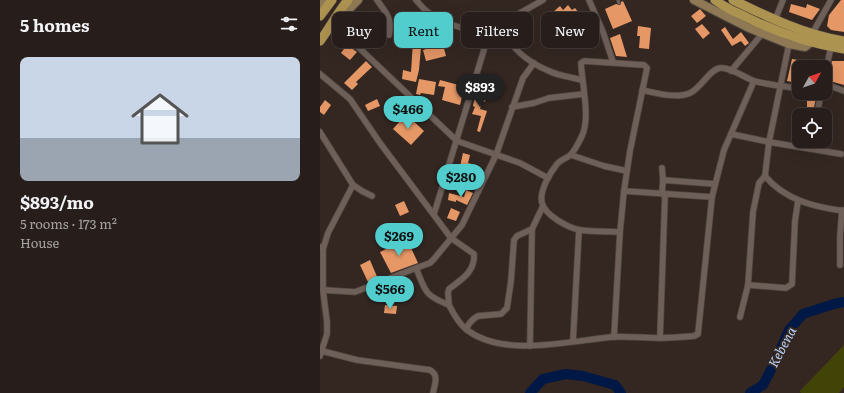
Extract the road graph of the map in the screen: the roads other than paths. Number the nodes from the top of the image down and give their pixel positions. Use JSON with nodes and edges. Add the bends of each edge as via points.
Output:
{"nodes":[{"id":1,"x":323,"y":0,"type":"edge"},
{"id":2,"x":332,"y":0,"type":"edge"},
{"id":3,"x":348,"y":0,"type":"edge"},
{"id":4,"x":358,"y":0,"type":"edge"},
{"id":5,"x":377,"y":0,"type":"edge"},
{"id":6,"x":416,"y":0,"type":"edge"},
{"id":7,"x":543,"y":0,"type":"edge"},
{"id":8,"x":589,"y":0,"type":"edge"},
{"id":9,"x":694,"y":0,"type":"edge"},
{"id":10,"x":708,"y":0,"type":"edge"},
{"id":11,"x":732,"y":0,"type":"edge"},
{"id":12,"x":783,"y":0,"type":"edge"},
{"id":13,"x":832,"y":0,"type":"edge"},
{"id":14,"x":718,"y":3,"type":"edge"},
{"id":15,"x":320,"y":5,"type":"edge"},
{"id":16,"x":522,"y":12,"type":"edge"},
{"id":17,"x":320,"y":16,"type":"edge"},
{"id":18,"x":775,"y":20,"type":"junction"},
{"id":19,"x":331,"y":28,"type":"junction"},
{"id":20,"x":461,"y":28,"type":"edge"},
{"id":21,"x":762,"y":34,"type":"junction"},
{"id":22,"x":389,"y":35,"type":"dead end"},
{"id":23,"x":811,"y":38,"type":"junction"},
{"id":24,"x":320,"y":41,"type":"edge"},
{"id":25,"x":844,"y":41,"type":"edge"},
{"id":26,"x":788,"y":44,"type":"junction"},
{"id":27,"x":831,"y":47,"type":"junction"},
{"id":28,"x":485,"y":48,"type":"edge"},
{"id":29,"x":514,"y":48,"type":"edge"},
{"id":30,"x":844,"y":50,"type":"edge"},
{"id":31,"x":828,"y":60,"type":"edge"},
{"id":32,"x":614,"y":62,"type":"junction"},
{"id":33,"x":534,"y":63,"type":"junction"},
{"id":34,"x":731,"y":70,"type":"junction"},
{"id":35,"x":320,"y":74,"type":"edge"},
{"id":36,"x":582,"y":80,"type":"junction"},
{"id":37,"x":754,"y":81,"type":"junction"},
{"id":38,"x":780,"y":86,"type":"junction"},
{"id":39,"x":832,"y":87,"type":"edge"},
{"id":40,"x":792,"y":88,"type":"edge"},
{"id":41,"x":642,"y":90,"type":"junction"},
{"id":42,"x":844,"y":91,"type":"edge"},
{"id":43,"x":584,"y":94,"type":"junction"},
{"id":44,"x":512,"y":107,"type":"junction"},
{"id":45,"x":320,"y":132,"type":"edge"},
{"id":46,"x":731,"y":134,"type":"junction"},
{"id":47,"x":457,"y":141,"type":"junction"},
{"id":48,"x":769,"y":142,"type":"junction"},
{"id":49,"x":792,"y":145,"type":"edge"},
{"id":50,"x":811,"y":148,"type":"edge"},
{"id":51,"x":842,"y":154,"type":"dead end"},
{"id":52,"x":496,"y":155,"type":"junction"},
{"id":53,"x":571,"y":155,"type":"junction"},
{"id":54,"x":662,"y":168,"type":"dead end"},
{"id":55,"x":627,"y":171,"type":"junction"},
{"id":56,"x":766,"y":176,"type":"junction"},
{"id":57,"x":548,"y":178,"type":"junction"},
{"id":58,"x":663,"y":180,"type":"junction"},
{"id":59,"x":715,"y":184,"type":"junction"},
{"id":60,"x":353,"y":185,"type":"junction"},
{"id":61,"x":624,"y":191,"type":"junction"},
{"id":62,"x":664,"y":195,"type":"junction"},
{"id":63,"x":372,"y":196,"type":"dead end"},
{"id":64,"x":712,"y":197,"type":"junction"},
{"id":65,"x":798,"y":201,"type":"junction"},
{"id":66,"x":543,"y":206,"type":"junction"},
{"id":67,"x":843,"y":211,"type":"edge"},
{"id":68,"x":434,"y":214,"type":"junction"},
{"id":69,"x":532,"y":229,"type":"junction"},
{"id":70,"x":579,"y":230,"type":"junction"},
{"id":71,"x":620,"y":232,"type":"junction"},
{"id":72,"x":451,"y":238,"type":"junction"},
{"id":73,"x":322,"y":248,"type":"edge"},
{"id":74,"x":840,"y":265,"type":"dead end"},
{"id":75,"x":416,"y":268,"type":"junction"},
{"id":76,"x":748,"y":285,"type":"junction"},
{"id":77,"x":323,"y":290,"type":"junction"},
{"id":78,"x":449,"y":305,"type":"junction"},
{"id":79,"x":322,"y":307,"type":"edge"},
{"id":80,"x":740,"y":317,"type":"dead end"},
{"id":81,"x":466,"y":329,"type":"junction"},
{"id":82,"x":614,"y":337,"type":"junction"},
{"id":83,"x":660,"y":338,"type":"junction"},
{"id":84,"x":573,"y":342,"type":"junction"},
{"id":85,"x":530,"y":346,"type":"junction"},
{"id":86,"x":321,"y":353,"type":"edge"},
{"id":87,"x":433,"y":393,"type":"edge"}],
"edges":[{"from":1,"to":15,"type":"main road"},
{"from":2,"to":17,"type":"main road"},
{"from":3,"to":19,"type":"main road","via":[[335,16]]},
{"from":4,"to":19,"type":"main road"},
{"from":5,"to":22,"type":"street","via":[[391,24]]},
{"from":6,"to":20,"type":"street","via":[[424,10],[438,20]]},
{"from":7,"to":16,"type":"street"},
{"from":8,"to":32,"type":"street"},
{"from":9,"to":21,"type":"main road"},
{"from":10,"to":14,"type":"main road"},
{"from":11,"to":18,"type":"main road"},
{"from":12,"to":18,"type":"street"},
{"from":13,"to":23,"type":"street"},
{"from":14,"to":23,"type":"main road","via":[[764,26]]},
{"from":18,"to":23,"type":"main road"},
{"from":19,"to":24,"type":"main road"},
{"from":19,"to":47,"type":"street"},
{"from":21,"to":26,"type":"main road"},
{"from":21,"to":34,"type":"street"},
{"from":23,"to":25,"type":"main road"},
{"from":23,"to":26,"type":"main road","via":[[803,47]]},
{"from":23,"to":27,"type":"main road"},
{"from":26,"to":38,"type":"street"},
{"from":27,"to":30,"type":"main road"},
{"from":27,"to":31,"type":"street"},
{"from":28,"to":47,"type":"street"},
{"from":29,"to":33,"type":"street"},
{"from":32,"to":36,"type":"street","via":[[582,62]]},
{"from":32,"to":41,"type":"street","via":[[646,66]]},
{"from":33,"to":36,"type":"street","via":[[549,72]]},
{"from":33,"to":44,"type":"street","via":[[523,78]]},
{"from":34,"to":37,"type":"street"},
{"from":34,"to":41,"type":"street","via":[[718,68],[689,94],[667,95]]},
{"from":35,"to":68,"type":"street","via":[[350,99]]},
{"from":36,"to":43,"type":"street"},
{"from":37,"to":38,"type":"street"},
{"from":37,"to":46,"type":"street"},
{"from":38,"to":40,"type":"street"},
{"from":38,"to":48,"type":"street"},
{"from":39,"to":42,"type":"street"},
{"from":41,"to":55,"type":"street"},
{"from":43,"to":44,"type":"street","via":[[549,98],[534,104]]},
{"from":43,"to":53,"type":"street","via":[[584,132]]},
{"from":44,"to":52,"type":"street"},
{"from":45,"to":60,"type":"street"},
{"from":46,"to":48,"type":"street"},
{"from":46,"to":59,"type":"street"},
{"from":47,"to":52,"type":"street"},
{"from":47,"to":68,"type":"street"},
{"from":48,"to":49,"type":"street"},
{"from":48,"to":56,"type":"street"},
{"from":50,"to":51,"type":"street"},
{"from":52,"to":57,"type":"street","via":[[520,163]]},
{"from":52,"to":72,"type":"street","via":[[462,225]]},
{"from":53,"to":55,"type":"street"},
{"from":53,"to":57,"type":"street","via":[[558,162]]},
{"from":54,"to":58,"type":"street"},
{"from":55,"to":61,"type":"street"},
{"from":56,"to":65,"type":"street","via":[[773,185]]},
{"from":56,"to":76,"type":"street","via":[[759,183],[752,212]]},
{"from":57,"to":66,"type":"street","via":[[541,197]]},
{"from":58,"to":59,"type":"street"},
{"from":58,"to":62,"type":"street"},
{"from":59,"to":64,"type":"street"},
{"from":60,"to":63,"type":"street"},
{"from":60,"to":73,"type":"street"},
{"from":61,"to":62,"type":"street"},
{"from":61,"to":71,"type":"street"},
{"from":62,"to":64,"type":"street"},
{"from":62,"to":83,"type":"street"},
{"from":64,"to":83,"type":"street","via":[[698,334]]},
{"from":65,"to":67,"type":"street"},
{"from":65,"to":76,"type":"street","via":[[792,284],[786,288]]},
{"from":66,"to":69,"type":"street"},
{"from":66,"to":70,"type":"street","via":[[554,218]]},
{"from":67,"to":74,"type":"street"},
{"from":68,"to":72,"type":"street"},
{"from":69,"to":81,"type":"street","via":[[514,240],[507,308],[501,314],[478,316]]},
{"from":69,"to":85,"type":"street"},
{"from":70,"to":71,"type":"street"},
{"from":70,"to":84,"type":"street"},
{"from":71,"to":82,"type":"street"},
{"from":72,"to":75,"type":"street","via":[[430,263]]},
{"from":72,"to":78,"type":"street","via":[[472,251],[474,258],[470,273],[449,289]]},
{"from":73,"to":77,"type":"street"},
{"from":75,"to":77,"type":"street","via":[[355,292]]},
{"from":75,"to":78,"type":"street","via":[[428,294]]},
{"from":76,"to":80,"type":"street"},
{"from":77,"to":79,"type":"street"},
{"from":78,"to":81,"type":"street"},
{"from":79,"to":86,"type":"street","via":[[327,322]]},
{"from":81,"to":85,"type":"street","via":[[488,341],[512,346]]},
{"from":82,"to":83,"type":"street"},
{"from":82,"to":84,"type":"street"},
{"from":84,"to":85,"type":"street"},
{"from":86,"to":87,"type":"street","via":[[430,370],[436,376]]}]}
